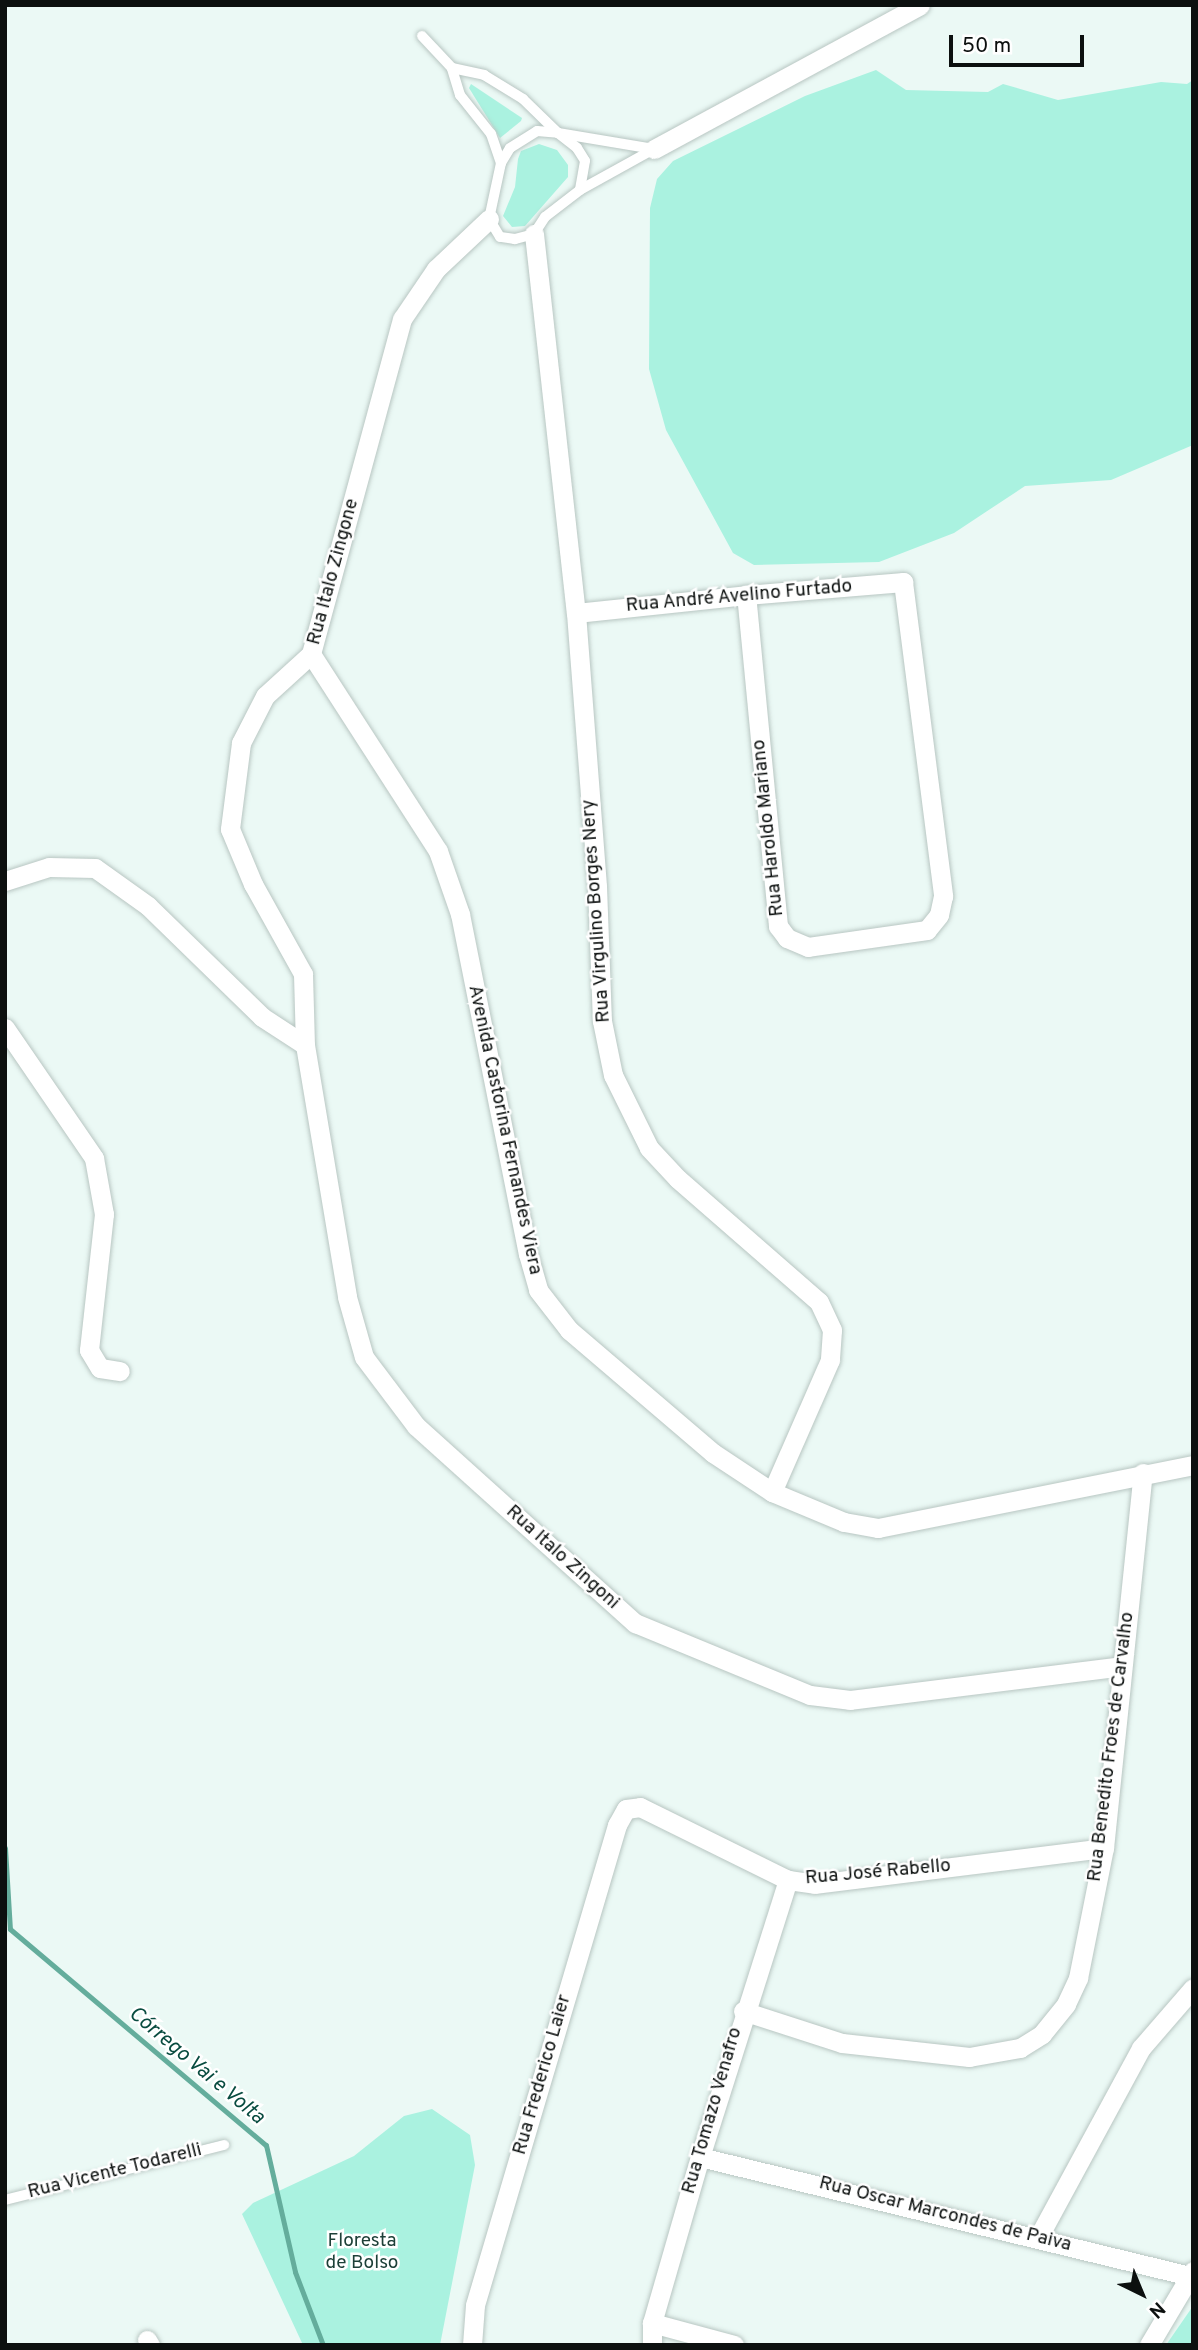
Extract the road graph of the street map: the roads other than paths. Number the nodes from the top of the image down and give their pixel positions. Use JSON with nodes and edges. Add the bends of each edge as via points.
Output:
{"nodes":[{"id":1,"x":920,"y":5,"type":"edge"},
{"id":2,"x":422,"y":36,"type":"dead end"},
{"id":3,"x":452,"y":68,"type":"junction"},
{"id":4,"x":558,"y":133,"type":"junction"},
{"id":5,"x":654,"y":149,"type":"junction"},
{"id":6,"x":501,"y":163,"type":"junction"},
{"id":7,"x":580,"y":190,"type":"junction"},
{"id":8,"x":489,"y":219,"type":"junction"},
{"id":9,"x":534,"y":234,"type":"junction"},
{"id":10,"x":903,"y":582,"type":"joint"},
{"id":11,"x":746,"y":595,"type":"junction"},
{"id":12,"x":576,"y":613,"type":"junction"},
{"id":13,"x":311,"y":654,"type":"junction"},
{"id":14,"x":5,"y":881,"type":"edge"},
{"id":15,"x":5,"y":1028,"type":"edge"},
{"id":16,"x":305,"y":1045,"type":"junction"},
{"id":17,"x":120,"y":1371,"type":"dead end"},
{"id":18,"x":1193,"y":1465,"type":"edge"},
{"id":19,"x":1143,"y":1474,"type":"junction"},
{"id":20,"x":772,"y":1492,"type":"junction"},
{"id":21,"x":1122,"y":1666,"type":"junction"},
{"id":22,"x":626,"y":1809,"type":"joint"},
{"id":23,"x":1104,"y":1847,"type":"junction"},
{"id":24,"x":788,"y":1880,"type":"junction"},
{"id":25,"x":1193,"y":1988,"type":"edge"},
{"id":26,"x":743,"y":2011,"type":"junction"},
{"id":27,"x":224,"y":2145,"type":"dead end"},
{"id":28,"x":699,"y":2157,"type":"junction"},
{"id":29,"x":5,"y":2200,"type":"edge"},
{"id":30,"x":1039,"y":2236,"type":"junction"},
{"id":31,"x":1192,"y":2273,"type":"edge"},
{"id":32,"x":652,"y":2323,"type":"junction"},
{"id":33,"x":472,"y":2345,"type":"edge"},
{"id":34,"x":652,"y":2345,"type":"edge"},
{"id":35,"x":734,"y":2345,"type":"edge"},
{"id":36,"x":1149,"y":2345,"type":"edge"}],
"edges":[{"from":1,"to":5,"type":"street"},
{"from":2,"to":3,"type":"lane"},
{"from":3,"to":4,"type":"lane","via":[[493,81],[523,99]]},
{"from":3,"to":6,"type":"lane","via":[[460,95],[491,134]]},
{"from":4,"to":5,"type":"lane"},
{"from":4,"to":6,"type":"lane","via":[[527,136],[510,148]]},
{"from":4,"to":7,"type":"lane","via":[[584,161]]},
{"from":5,"to":7,"type":"lane"},
{"from":6,"to":8,"type":"lane"},
{"from":7,"to":9,"type":"lane","via":[[545,217]]},
{"from":8,"to":9,"type":"lane","via":[[500,237]]},
{"from":8,"to":13,"type":"street","name":"Rua Italo Zingone","via":[[436,270],[402,319]]},
{"from":9,"to":12,"type":"street","name":"Rua Virgulino Borges Nery"},
{"from":10,"to":11,"type":"street","name":"Rua André Avelino Furtado"},
{"from":10,"to":11,"type":"street","name":"Rua Haroldo Mariano","via":[[943,897],[939,915],[927,930],[808,947],[787,938],[779,926]]},
{"from":11,"to":12,"type":"street","name":"Rua André Avelino Furtado"},
{"from":12,"to":20,"type":"street","name":"Rua Virgulino Borges Nery","via":[[603,1021],[613,1075],[649,1148],[678,1179],[818,1301],[832,1330],[830,1360]]},
{"from":13,"to":16,"type":"street","name":"Rua Italo Zingone","via":[[265,696],[241,743],[230,829],[253,884],[303,974]]},
{"from":13,"to":20,"type":"street","name":"Avenida Castorina Fernandes Viera","via":[[399,785],[438,851],[451,886],[538,1290],[580,1339],[713,1453]]},
{"from":14,"to":16,"type":"street","via":[[49,867],[95,868],[148,906],[262,1017]]},
{"from":15,"to":17,"type":"street","via":[[94,1158],[104,1214],[89,1350],[100,1368]]},
{"from":16,"to":21,"type":"street","name":"Rua Italo Zingoni","via":[[347,1297],[364,1357],[416,1426],[635,1623],[810,1695],[850,1700]]},
{"from":18,"to":19,"type":"street","name":"Avenida Castorina Fernandes Viera"},
{"from":19,"to":20,"type":"street","name":"Avenida Castorina Fernandes Viera","via":[[878,1528],[844,1522]]},
{"from":19,"to":21,"type":"street","name":"Rua Benedito Froes de Carvalho"},
{"from":21,"to":23,"type":"street","name":"Rua Benedito Froes de Carvalho"},
{"from":22,"to":24,"type":"street","name":"Rua José Rabello","via":[[640,1807]]},
{"from":22,"to":33,"type":"street","name":"Rua Frederico Laier","via":[[617,1825],[475,2305]]},
{"from":23,"to":24,"type":"street","name":"Rua José Rabello","via":[[815,1884]]},
{"from":23,"to":26,"type":"street","name":"Rua Benedito Froes de Carvalho","via":[[1078,1978],[1066,2004],[1042,2034],[1020,2048],[969,2057],[842,2043]]},
{"from":24,"to":26,"type":"street","name":"Rua Tomazo Venafro"},
{"from":25,"to":30,"type":"street","via":[[1141,2048]]},
{"from":26,"to":28,"type":"street","name":"Rua Tomazo Venafro"},
{"from":27,"to":29,"type":"lane","name":"Rua Vicente Todarelli"},
{"from":28,"to":30,"type":"street","name":"Rua Oscar Marcondes de Paiva"},
{"from":28,"to":32,"type":"street","name":"Rua Tomazo Venafro"},
{"from":30,"to":31,"type":"street","name":"Rua Oscar Marcondes de Paiva"},
{"from":31,"to":36,"type":"street"},
{"from":32,"to":34,"type":"street","name":"Rua Tomazo Venafro"},
{"from":32,"to":35,"type":"street"}]}
